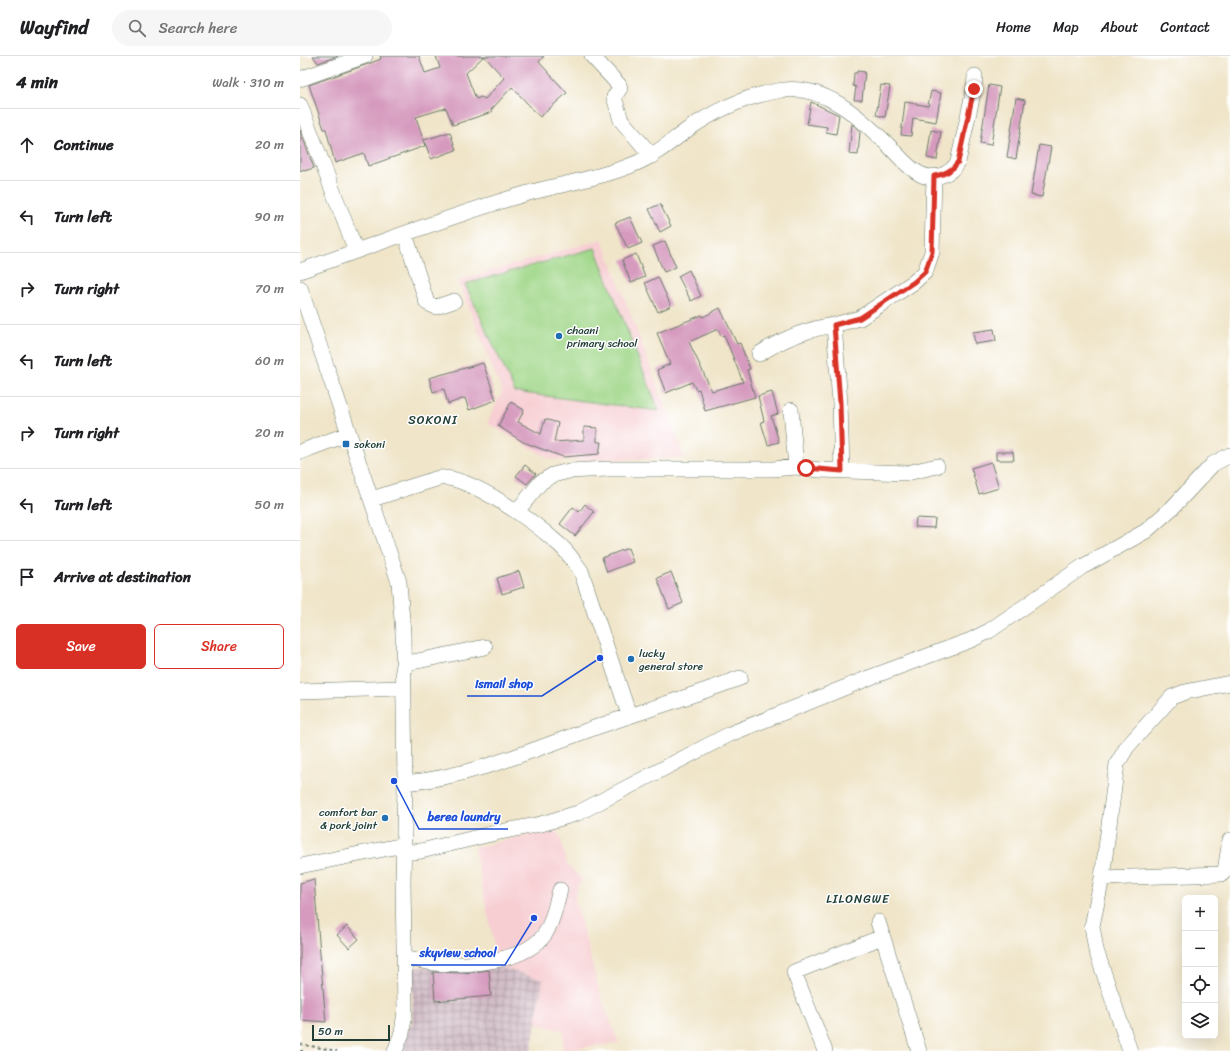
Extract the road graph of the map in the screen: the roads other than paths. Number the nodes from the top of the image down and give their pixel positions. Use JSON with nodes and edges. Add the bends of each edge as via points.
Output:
{"nodes":[{"id":1,"x":365,"y":56,"type":"edge"},
{"id":2,"x":592,"y":56,"type":"edge"},
{"id":3,"x":343,"y":59,"type":"edge"},
{"id":4,"x":975,"y":76,"type":"dead end"},
{"id":5,"x":300,"y":79,"type":"edge"},
{"id":6,"x":300,"y":105,"type":"edge"},
{"id":7,"x":652,"y":156,"type":"junction"},
{"id":8,"x":934,"y":176,"type":"junction"},
{"id":9,"x":405,"y":234,"type":"junction"},
{"id":10,"x":356,"y":252,"type":"junction"},
{"id":11,"x":300,"y":271,"type":"edge"},
{"id":12,"x":300,"y":288,"type":"edge"},
{"id":13,"x":454,"y":301,"type":"dead end"},
{"id":14,"x":834,"y":325,"type":"junction"},
{"id":15,"x":759,"y":354,"type":"dead end"},
{"id":16,"x":791,"y":410,"type":"dead end"},
{"id":17,"x":348,"y":434,"type":"junction"},
{"id":18,"x":300,"y":452,"type":"edge"},
{"id":19,"x":1229,"y":452,"type":"edge"},
{"id":20,"x":796,"y":466,"type":"junction"},
{"id":21,"x":937,"y":466,"type":"dead end"},
{"id":22,"x":842,"y":471,"type":"junction"},
{"id":23,"x":372,"y":499,"type":"junction"},
{"id":24,"x":517,"y":512,"type":"junction"},
{"id":25,"x":484,"y":647,"type":"dead end"},
{"id":26,"x":403,"y":664,"type":"junction"},
{"id":27,"x":740,"y":678,"type":"dead end"},
{"id":28,"x":1230,"y":683,"type":"edge"},
{"id":29,"x":403,"y":688,"type":"junction"},
{"id":30,"x":300,"y":691,"type":"edge"},
{"id":31,"x":629,"y":715,"type":"junction"},
{"id":32,"x":405,"y":783,"type":"junction"},
{"id":33,"x":1230,"y":840,"type":"edge"},
{"id":34,"x":404,"y":849,"type":"junction"},
{"id":35,"x":300,"y":866,"type":"edge"},
{"id":36,"x":1102,"y":878,"type":"junction"},
{"id":37,"x":560,"y":890,"type":"dead end"},
{"id":38,"x":878,"y":922,"type":"dead end"},
{"id":39,"x":882,"y":937,"type":"junction"},
{"id":40,"x":404,"y":957,"type":"junction"},
{"id":41,"x":395,"y":1051,"type":"edge"},
{"id":42,"x":824,"y":1051,"type":"edge"},
{"id":43,"x":919,"y":1051,"type":"edge"},
{"id":44,"x":1130,"y":1051,"type":"edge"}],
"edges":[{"from":1,"to":3,"type":"street"},
{"from":2,"to":7,"type":"street","via":[[619,85],[620,88],[614,97],[621,120]]},
{"from":3,"to":5,"type":"street"},
{"from":4,"to":8,"type":"street","via":[[958,162],[947,173]]},
{"from":6,"to":10,"type":"street"},
{"from":7,"to":8,"type":"street","via":[[688,129],[727,106],[779,90],[799,89],[822,94],[846,108],[870,127],[910,167],[921,174]]},
{"from":7,"to":9,"type":"street","via":[[630,166],[525,194]]},
{"from":8,"to":14,"type":"street","via":[[932,252],[925,272],[860,318]]},
{"from":9,"to":10,"type":"street"},
{"from":9,"to":13,"type":"street","via":[[427,303],[436,307]]},
{"from":10,"to":11,"type":"street"},
{"from":12,"to":17,"type":"street"},
{"from":14,"to":15,"type":"street","via":[[810,330],[778,342]]},
{"from":14,"to":22,"type":"street"},
{"from":16,"to":20,"type":"street"},
{"from":17,"to":18,"type":"street"},
{"from":17,"to":23,"type":"street"},
{"from":19,"to":34,"type":"street","via":[[1213,464],[1173,507],[1146,531],[1082,567],[971,640],[730,734],[578,813],[421,851]]},
{"from":20,"to":22,"type":"street"},
{"from":20,"to":24,"type":"street","via":[[766,469],[569,471],[553,475],[541,482]]},
{"from":21,"to":22,"type":"street","via":[[907,473]]},
{"from":23,"to":24,"type":"street","via":[[447,477],[467,484]]},
{"from":23,"to":26,"type":"street","via":[[399,582]]},
{"from":24,"to":31,"type":"street","via":[[556,541],[581,571]]},
{"from":25,"to":26,"type":"street"},
{"from":26,"to":29,"type":"street"},
{"from":27,"to":31,"type":"street"},
{"from":28,"to":36,"type":"street","via":[[1178,694],[1161,708],[1121,755],[1116,772]]},
{"from":29,"to":30,"type":"street"},
{"from":29,"to":32,"type":"street"},
{"from":31,"to":32,"type":"street","via":[[474,770]]},
{"from":32,"to":34,"type":"street"},
{"from":33,"to":36,"type":"street","via":[[1226,870],[1222,874]]},
{"from":34,"to":35,"type":"street"},
{"from":34,"to":40,"type":"street"},
{"from":36,"to":44,"type":"street","via":[[1092,936]]},
{"from":37,"to":40,"type":"street","via":[[546,932],[539,942],[521,953],[506,958],[453,964]]},
{"from":38,"to":39,"type":"street"},
{"from":39,"to":42,"type":"street","via":[[794,972]]},
{"from":39,"to":43,"type":"street"},
{"from":40,"to":41,"type":"street","via":[[406,1011],[402,1034]]}]}
